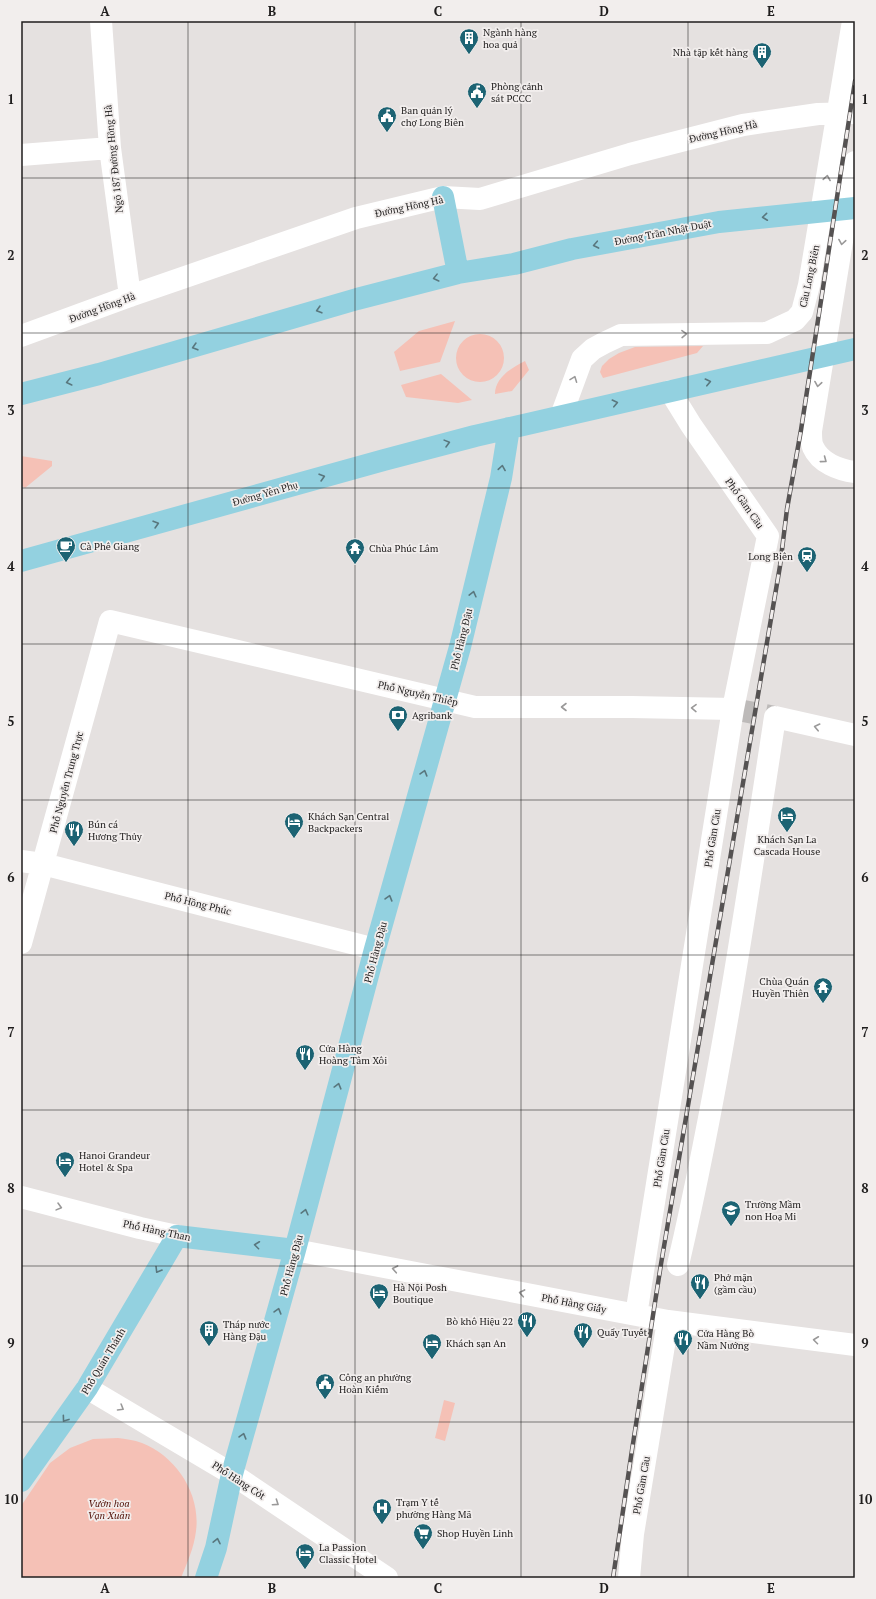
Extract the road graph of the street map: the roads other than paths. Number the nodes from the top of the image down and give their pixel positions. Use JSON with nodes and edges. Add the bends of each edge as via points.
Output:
{"nodes":[{"id":1,"x":101,"y":21,"type":"edge"},
{"id":2,"x":853,"y":21,"type":"edge"},
{"id":3,"x":855,"y":113,"type":"edge"},
{"id":4,"x":110,"y":148,"type":"junction"},
{"id":5,"x":21,"y":155,"type":"edge"},
{"id":6,"x":855,"y":162,"type":"edge"},
{"id":7,"x":443,"y":197,"type":"junction"},
{"id":8,"x":855,"y":208,"type":"edge"},
{"id":9,"x":466,"y":272,"type":"junction"},
{"id":10,"x":130,"y":296,"type":"junction"},
{"id":11,"x":21,"y":336,"type":"edge"},
{"id":12,"x":855,"y":349,"type":"edge"},
{"id":13,"x":670,"y":390,"type":"junction"},
{"id":14,"x":21,"y":394,"type":"edge"},
{"id":15,"x":560,"y":416,"type":"junction"},
{"id":16,"x":509,"y":428,"type":"junction"},
{"id":17,"x":855,"y":472,"type":"edge"},
{"id":18,"x":21,"y":561,"type":"edge"},
{"id":19,"x":110,"y":621,"type":"joint"},
{"id":20,"x":445,"y":700,"type":"junction"},
{"id":21,"x":733,"y":709,"type":"junction"},
{"id":22,"x":855,"y":735,"type":"edge"},
{"id":23,"x":21,"y":861,"type":"edge"},
{"id":24,"x":43,"y":864,"type":"junction"},
{"id":25,"x":21,"y":944,"type":"edge"},
{"id":26,"x":375,"y":949,"type":"junction"},
{"id":27,"x":21,"y":1197,"type":"edge"},
{"id":28,"x":177,"y":1236,"type":"junction"},
{"id":29,"x":295,"y":1250,"type":"junction"},
{"id":30,"x":678,"y":1266,"type":"dead end"},
{"id":31,"x":636,"y":1315,"type":"junction"},
{"id":32,"x":668,"y":1321,"type":"junction"},
{"id":33,"x":855,"y":1345,"type":"edge"},
{"id":34,"x":88,"y":1388,"type":"junction"},
{"id":35,"x":232,"y":1474,"type":"junction"},
{"id":36,"x":21,"y":1482,"type":"edge"},
{"id":37,"x":206,"y":1578,"type":"edge"},
{"id":38,"x":387,"y":1578,"type":"edge"},
{"id":39,"x":629,"y":1578,"type":"edge"}],
"edges":[{"from":1,"to":4,"type":"street","name":"Ngõ 187 Đường Hồng Hà"},
{"from":15,"to":2,"type":"street","name":"Cầu Long Biên","one_way":true,"via":[[582,359],[593,349],[621,335],[767,332],[795,320],[802,312],[809,285]]},
{"from":3,"to":7,"type":"street","name":"Đường Hồng Hà","via":[[818,114],[743,125],[630,154],[480,199]]},
{"from":4,"to":5,"type":"street"},
{"from":4,"to":10,"type":"street","name":"Ngõ 187 Đường Hồng Hà"},
{"from":6,"to":17,"type":"street","one_way":true,"via":[[811,431],[812,446],[820,458],[838,468]]},
{"from":7,"to":9,"type":"main road"},
{"from":7,"to":10,"type":"street","name":"Đường Hồng Hà","via":[[356,218]]},
{"from":8,"to":9,"type":"main road","name":"Đường Trần Nhật Duật","one_way":true,"via":[[719,222]]},
{"from":9,"to":14,"type":"main road","one_way":true,"via":[[357,299]]},
{"from":10,"to":11,"type":"street","name":"Đường Hồng Hà"},
{"from":13,"to":12,"type":"main road","one_way":true},
{"from":15,"to":13,"type":"main road","one_way":true},
{"from":13,"to":21,"type":"street","name":"Phố Gầm Cầu","via":[[691,425],[768,536]]},
{"from":15,"to":16,"type":"main road"},
{"from":18,"to":16,"type":"main road","name":"Đường Yên Phụ","one_way":true},
{"from":20,"to":16,"type":"main road","name":"Phố Hàng Đậu","one_way":true,"via":[[501,478]]},
{"from":19,"to":20,"type":"street","name":"Phố Nguyễn Thiếp"},
{"from":19,"to":24,"type":"street","name":"Phố Nguyễn Trung Trực"},
{"from":21,"to":20,"type":"street","name":"Phố Nguyễn Thiếp","one_way":true,"via":[[475,707]]},
{"from":26,"to":20,"type":"main road","name":"Phố Hàng Đậu","one_way":true},
{"from":21,"to":31,"type":"street","name":"Phố Gầm Cầu"},
{"from":22,"to":30,"type":"street","one_way":true,"via":[[775,717],[743,926],[695,1193]]},
{"from":23,"to":24,"type":"street","name":"Phố Hồng Phúc"},
{"from":24,"to":25,"type":"street","name":"Phố Nguyễn Trung Trực"},
{"from":24,"to":26,"type":"street","name":"Phố Hồng Phúc"},
{"from":29,"to":26,"type":"main road","name":"Phố Hàng Đậu","one_way":true},
{"from":27,"to":28,"type":"street","name":"Phố Hàng Than","one_way":true},
{"from":29,"to":28,"type":"main road","name":"Phố Hàng Than","one_way":true},
{"from":28,"to":34,"type":"main road","name":"Phố Quán Thánh","one_way":true},
{"from":31,"to":29,"type":"street","name":"Phố Hàng Giấy","one_way":true},
{"from":35,"to":29,"type":"main road","name":"Phố Hàng Đậu","one_way":true},
{"from":31,"to":32,"type":"street","name":"Phố Hàng Giấy"},
{"from":33,"to":32,"type":"street","name":"Phố Hàng Giấy","one_way":true},
{"from":32,"to":39,"type":"street","name":"Phố Gầm Cầu","via":[[633,1534]]},
{"from":34,"to":35,"type":"street","name":"Phố Hàng Cót","one_way":true},
{"from":34,"to":36,"type":"main road","name":"Phố Quán Thánh","one_way":true},
{"from":37,"to":35,"type":"main road","name":"Phố Hàng Đậu","one_way":true,"via":[[216,1548]]},
{"from":35,"to":38,"type":"street","name":"Phố Hàng Cót","one_way":true}]}
